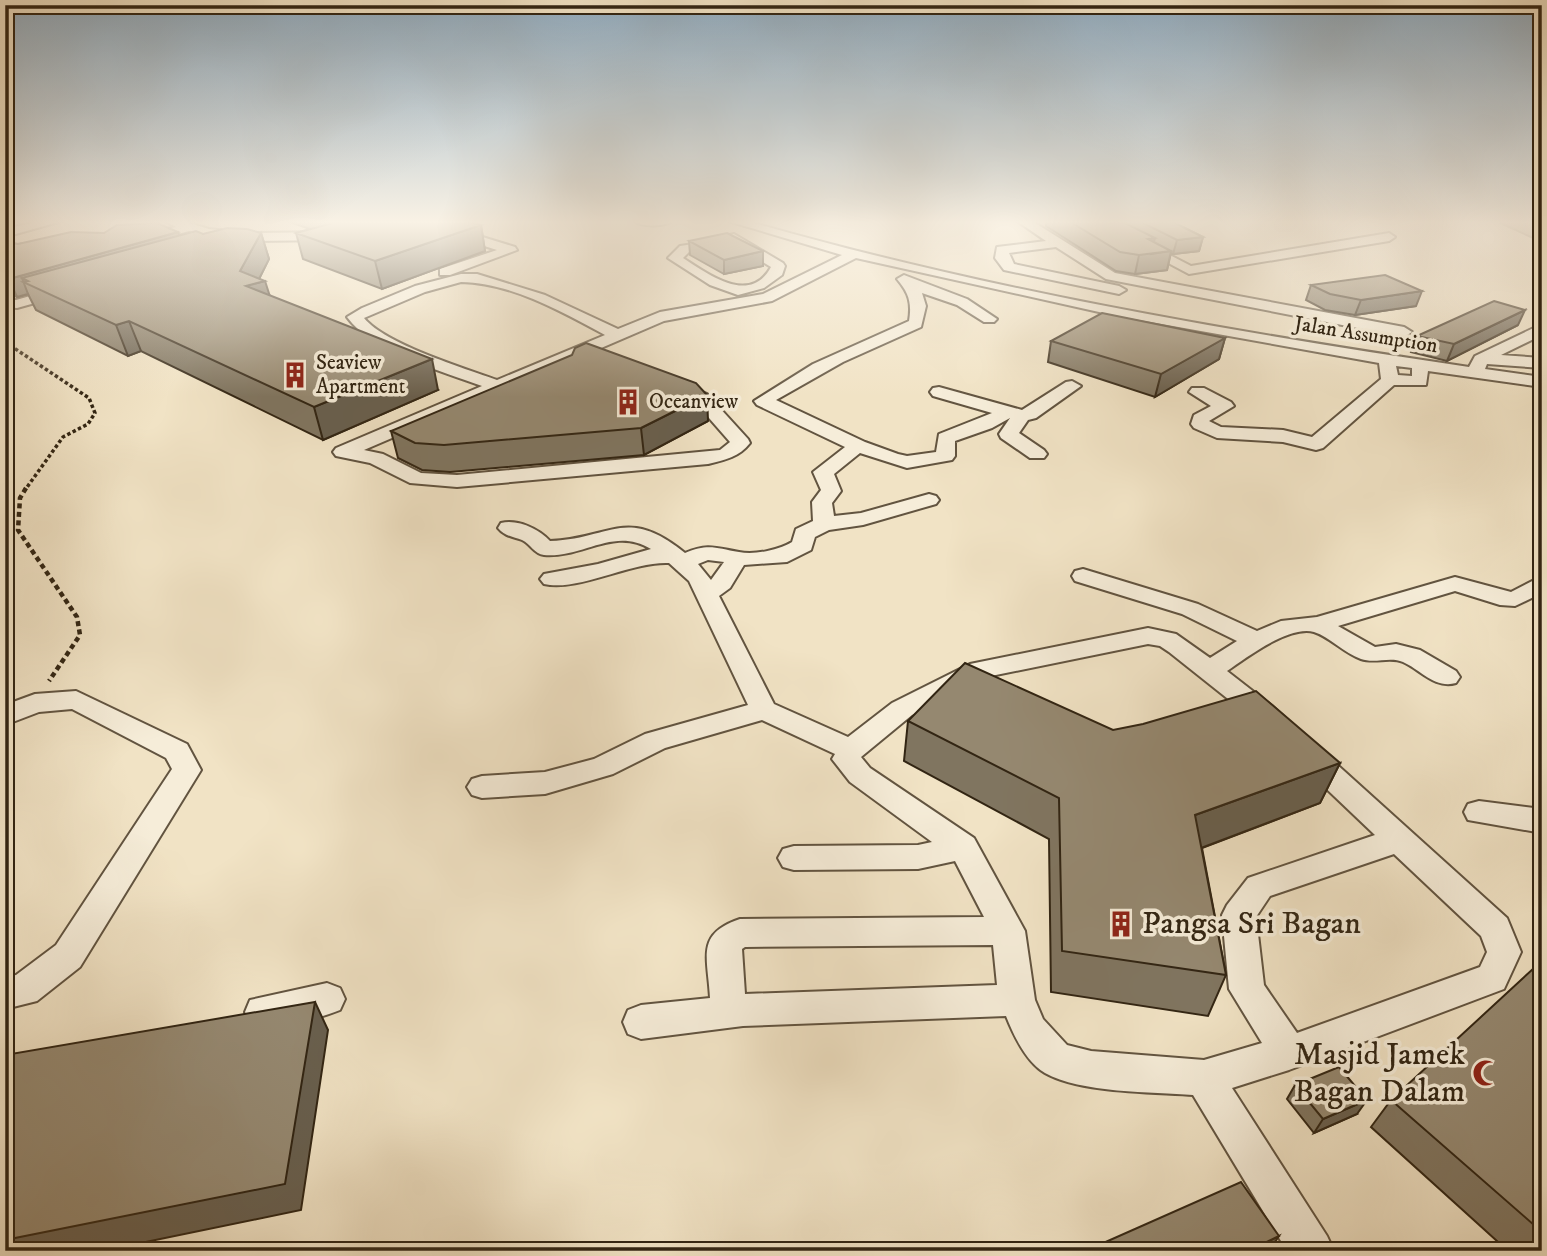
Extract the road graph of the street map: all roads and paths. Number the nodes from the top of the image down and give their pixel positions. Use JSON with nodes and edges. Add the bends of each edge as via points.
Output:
{"nodes":[{"id":1,"x":458,"y":280,"type":"edge"},
{"id":2,"x":483,"y":280,"type":"edge"},
{"id":3,"x":714,"y":280,"type":"edge"},
{"id":4,"x":768,"y":280,"type":"edge"},
{"id":5,"x":803,"y":280,"type":"edge"},
{"id":6,"x":906,"y":280,"type":"edge"},
{"id":7,"x":973,"y":280,"type":"edge"},
{"id":8,"x":1071,"y":280,"type":"edge"},
{"id":9,"x":1125,"y":280,"type":"edge"},
{"id":10,"x":1130,"y":280,"type":"edge"},
{"id":11,"x":82,"y":285,"type":"edge"},
{"id":12,"x":912,"y":285,"type":"junction"},
{"id":13,"x":1103,"y":286,"type":"junction"},
{"id":14,"x":1170,"y":287,"type":"junction"},
{"id":15,"x":5,"y":303,"type":"edge"},
{"id":16,"x":989,"y":319,"type":"dead end"},
{"id":17,"x":1542,"y":329,"type":"edge"},
{"id":18,"x":1404,"y":332,"type":"dead end"},
{"id":19,"x":617,"y":335,"type":"junction"},
{"id":20,"x":5,"y":342,"type":"edge"},
{"id":21,"x":591,"y":346,"type":"junction"},
{"id":22,"x":1387,"y":360,"type":"junction"},
{"id":23,"x":1542,"y":362,"type":"edge"},
{"id":24,"x":1420,"y":365,"type":"junction"},
{"id":25,"x":1478,"y":366,"type":"junction"},
{"id":26,"x":662,"y":380,"type":"edge"},
{"id":27,"x":1390,"y":380,"type":"junction"},
{"id":28,"x":1542,"y":382,"type":"edge"},
{"id":29,"x":497,"y":386,"type":"junction"},
{"id":30,"x":1072,"y":386,"type":"dead end"},
{"id":31,"x":939,"y":392,"type":"dead end"},
{"id":32,"x":1198,"y":392,"type":"dead end"},
{"id":33,"x":1014,"y":414,"type":"junction"},
{"id":34,"x":440,"y":430,"type":"edge"},
{"id":35,"x":858,"y":446,"type":"junction"},
{"id":36,"x":402,"y":447,"type":"edge"},
{"id":37,"x":1037,"y":454,"type":"dead end"},
{"id":38,"x":376,"y":458,"type":"junction"},
{"id":39,"x":929,"y":500,"type":"dead end"},
{"id":40,"x":824,"y":524,"type":"junction"},
{"id":41,"x":509,"y":528,"type":"dead end"},
{"id":42,"x":678,"y":559,"type":"junction"},
{"id":43,"x":737,"y":559,"type":"junction"},
{"id":44,"x":1083,"y":576,"type":"dead end"},
{"id":45,"x":552,"y":579,"type":"dead end"},
{"id":46,"x":1542,"y":583,"type":"edge"},
{"id":47,"x":708,"y":593,"type":"junction"},
{"id":48,"x":1318,"y":624,"type":"junction"},
{"id":49,"x":1256,"y":640,"type":"junction"},
{"id":50,"x":1210,"y":670,"type":"junction"},
{"id":51,"x":1447,"y":677,"type":"dead end"},
{"id":52,"x":950,"y":683,"type":"junction"},
{"id":53,"x":988,"y":701,"type":"edge"},
{"id":54,"x":20,"y":710,"type":"edge"},
{"id":55,"x":764,"y":710,"type":"junction"},
{"id":56,"x":851,"y":750,"type":"junction"},
{"id":57,"x":482,"y":787,"type":"dead end"},
{"id":58,"x":1479,"y":812,"type":"dead end"},
{"id":59,"x":1542,"y":821,"type":"edge"},
{"id":60,"x":1398,"y":839,"type":"junction"},
{"id":61,"x":963,"y":847,"type":"junction"},
{"id":62,"x":794,"y":858,"type":"dead end"},
{"id":63,"x":1008,"y":931,"type":"junction"},
{"id":64,"x":5,"y":993,"type":"edge"},
{"id":65,"x":327,"y":999,"type":"dead end"},
{"id":66,"x":1017,"y":1000,"type":"junction"},
{"id":67,"x":728,"y":1012,"type":"junction"},
{"id":68,"x":233,"y":1018,"type":"edge"},
{"id":69,"x":641,"y":1022,"type":"dead end"},
{"id":70,"x":1289,"y":1053,"type":"junction"},
{"id":71,"x":1204,"y":1078,"type":"junction"},
{"id":72,"x":1312,"y":1251,"type":"edge"}],
"edges":[{"from":1,"to":29,"type":"street","via":[[392,299],[355,317],[356,323],[397,346]]},
{"from":2,"to":19,"type":"street","via":[[563,307]]},
{"from":3,"to":4,"type":"street","via":[[738,291]]},
{"from":5,"to":19,"type":"street","via":[[767,298],[660,317]]},
{"from":6,"to":12,"type":"street"},
{"from":7,"to":22,"type":"street","name":"Jalan Assumption","via":[[1280,344]]},
{"from":8,"to":13,"type":"street"},
{"from":9,"to":13,"type":"street"},
{"from":10,"to":14,"type":"street"},
{"from":11,"to":15,"type":"street","via":[[17,304]]},
{"from":12,"to":16,"type":"street","via":[[962,302]]},
{"from":12,"to":35,"type":"street","via":[[919,306],[916,324],[808,371],[763,401]]},
{"from":13,"to":14,"type":"street","via":[[1143,295]]},
{"from":14,"to":18,"type":"street"},
{"from":17,"to":25,"type":"street"},
{"from":19,"to":21,"type":"street"},
{"from":20,"to":54,"type":"path","via":[[89,398],[95,412],[88,424],[63,437],[20,498],[18,530],[77,617],[80,635]]},
{"from":21,"to":29,"type":"street"},
{"from":21,"to":34,"type":"street","via":[[607,357]]},
{"from":22,"to":24,"type":"street","name":"Jalan Assumption"},
{"from":22,"to":27,"type":"street"},
{"from":23,"to":25,"type":"street"},
{"from":24,"to":25,"type":"street","name":"Jalan Assumption"},
{"from":24,"to":27,"type":"street","via":[[1420,381]]},
{"from":25,"to":28,"type":"street","name":"Jalan Assumption"},
{"from":26,"to":38,"type":"street","via":[[701,398],[741,443],[726,454],[708,458],[457,481],[417,479]]},
{"from":27,"to":32,"type":"street","via":[[1316,444],[1283,436],[1217,432],[1200,424],[1200,419],[1225,406]]},
{"from":29,"to":38,"type":"street","via":[[343,452]]},
{"from":30,"to":33,"type":"street","via":[[1030,414]]},
{"from":31,"to":33,"type":"street"},
{"from":33,"to":35,"type":"street","via":[[946,438],[945,456],[926,461],[907,462]]},
{"from":33,"to":37,"type":"street","via":[[1008,434]]},
{"from":35,"to":40,"type":"street","via":[[823,472],[831,491],[822,502]]},
{"from":36,"to":38,"type":"street"},
{"from":39,"to":40,"type":"street","via":[[863,519]]},
{"from":40,"to":43,"type":"street","via":[[809,529],[803,545],[787,555]]},
{"from":41,"to":42,"type":"street","via":[[534,537],[544,548],[596,542],[622,533],[639,535]]},
{"from":42,"to":43,"type":"street","via":[[704,553]]},
{"from":42,"to":45,"type":"street","via":[[654,555]]},
{"from":42,"to":47,"type":"street"},
{"from":43,"to":47,"type":"street","via":[[722,583]]},
{"from":44,"to":49,"type":"street","via":[[1190,609]]},
{"from":46,"to":48,"type":"street","via":[[1516,599],[1455,584]]},
{"from":47,"to":55,"type":"street"},
{"from":48,"to":49,"type":"street","via":[[1290,626]]},
{"from":48,"to":51,"type":"street","via":[[1359,650],[1411,656]]},
{"from":49,"to":50,"type":"street"},
{"from":50,"to":52,"type":"street","via":[[1167,639],[1148,636],[979,670]]},
{"from":50,"to":60,"type":"street","via":[[1249,716]]},
{"from":52,"to":53,"type":"street"},
{"from":52,"to":56,"type":"street","via":[[902,709]]},
{"from":54,"to":64,"type":"street","via":[[76,700],[177,751],[187,770],[68,956],[24,990]]},
{"from":55,"to":56,"type":"street"},
{"from":55,"to":57,"type":"street","via":[[655,741],[591,770],[544,783]]},
{"from":56,"to":61,"type":"street","via":[[846,759],[860,775]]},
{"from":58,"to":59,"type":"street"},
{"from":60,"to":70,"type":"street","via":[[1259,887],[1239,915],[1247,989]]},
{"from":60,"to":70,"type":"street","via":[[1495,928],[1504,953],[1492,978]]},
{"from":61,"to":62,"type":"street","via":[[918,856]]},
{"from":61,"to":63,"type":"street"},
{"from":63,"to":66,"type":"street"},
{"from":63,"to":67,"type":"street","via":[[740,933],[725,942]]},
{"from":65,"to":68,"type":"street"},
{"from":66,"to":67,"type":"street"},
{"from":66,"to":71,"type":"street","via":[[1030,1031],[1056,1060],[1091,1069]]},
{"from":67,"to":69,"type":"street"},
{"from":70,"to":71,"type":"street"},
{"from":71,"to":72,"type":"street"}]}
